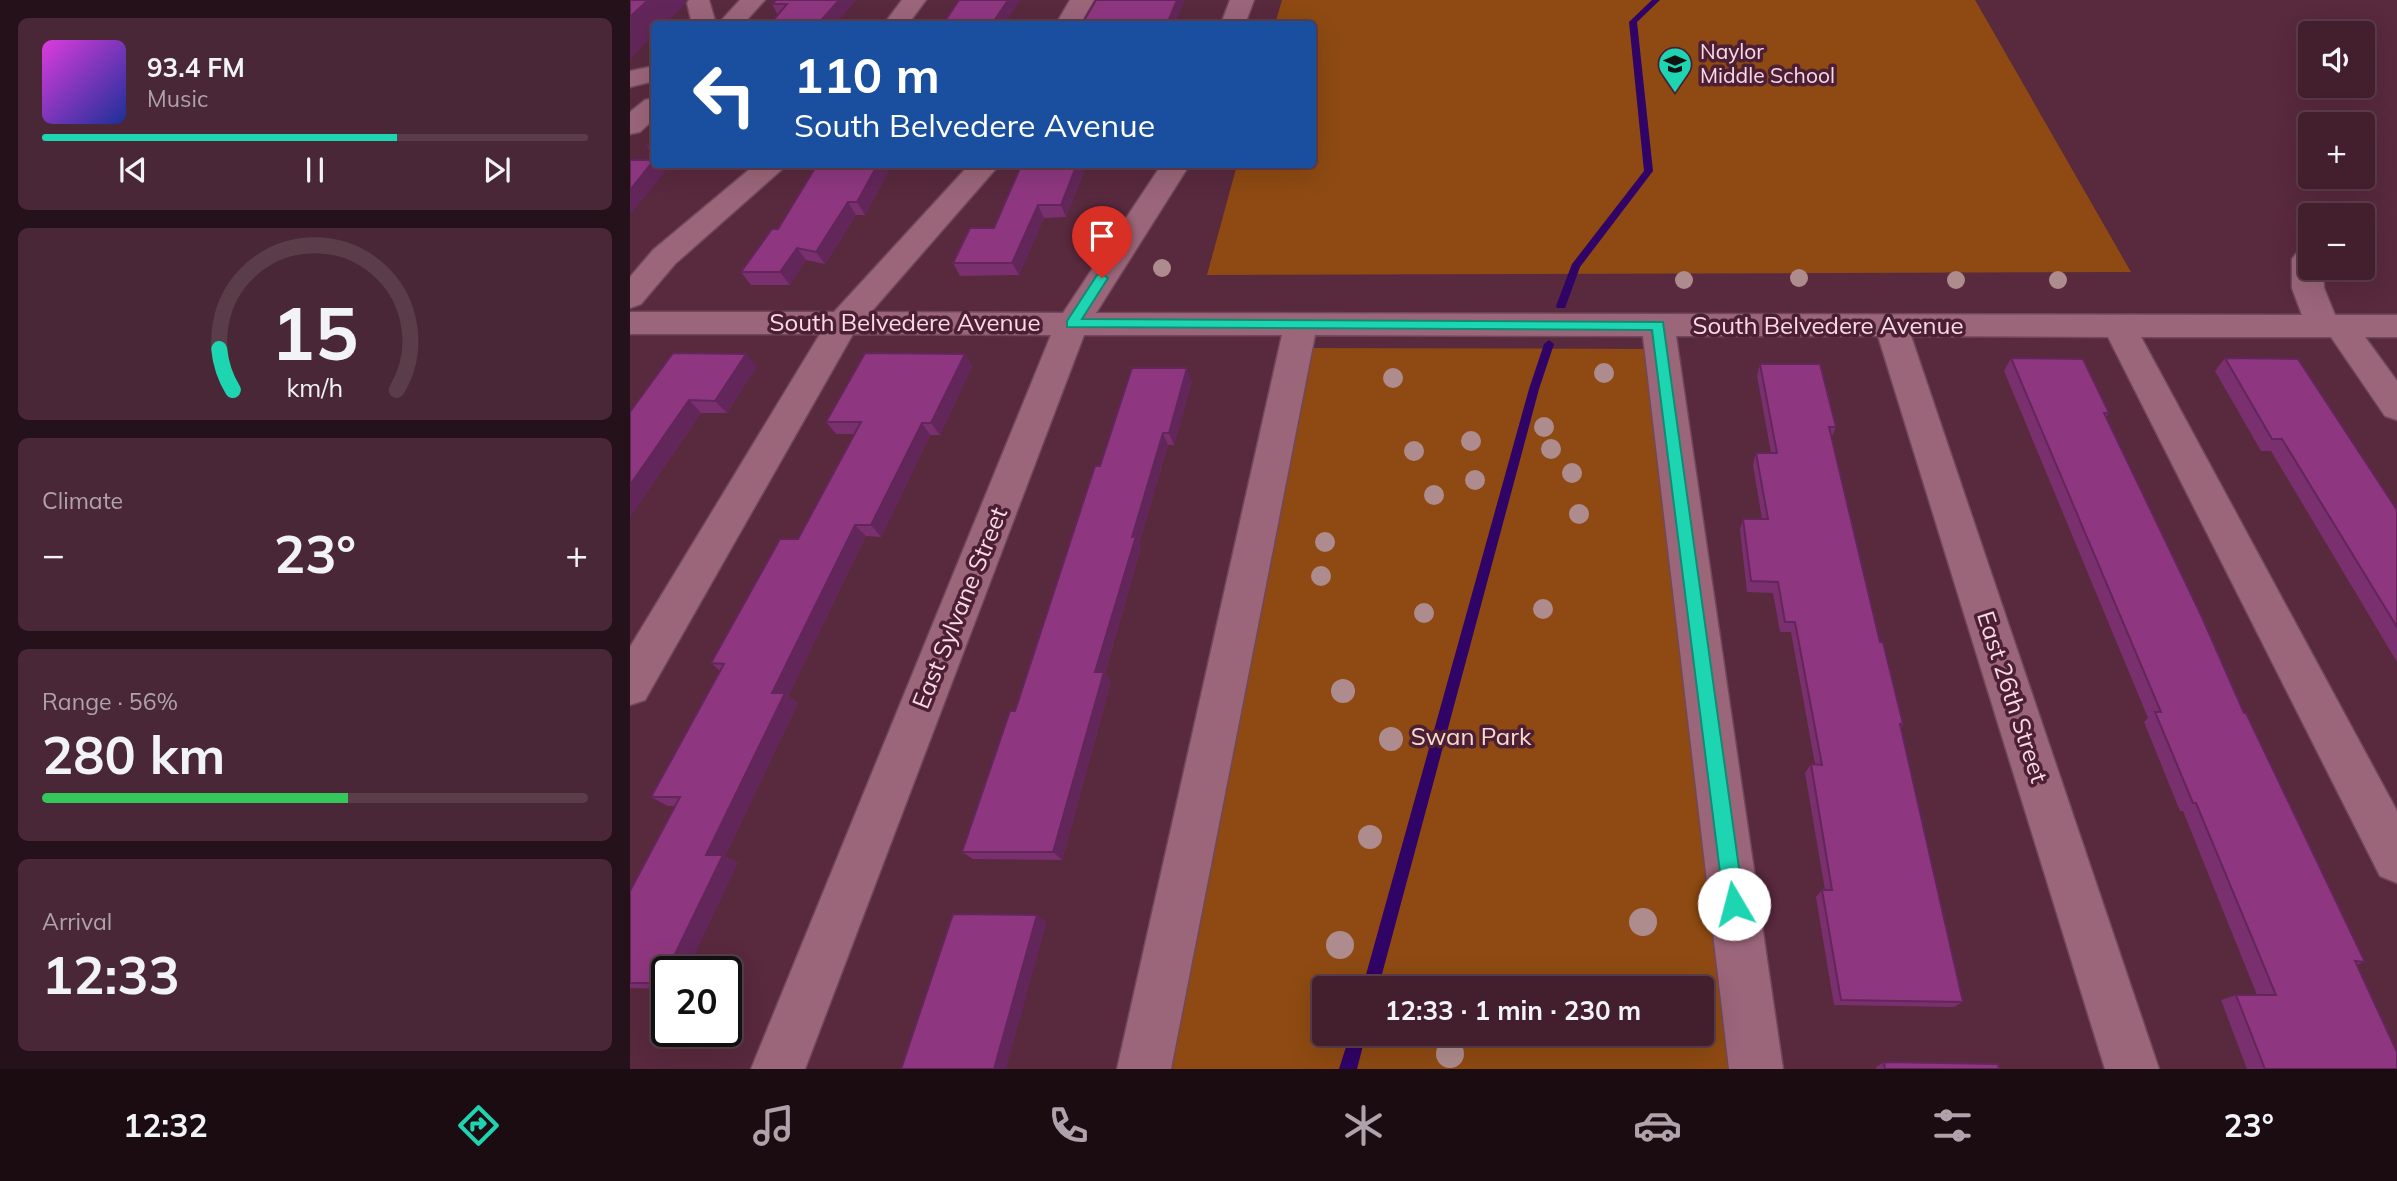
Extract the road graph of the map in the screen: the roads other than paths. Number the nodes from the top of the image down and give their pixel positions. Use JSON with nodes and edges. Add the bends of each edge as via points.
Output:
{"nodes":[{"id":1,"x":753,"y":0,"type":"edge"},
{"id":2,"x":914,"y":0,"type":"edge"},
{"id":3,"x":1082,"y":0,"type":"edge"},
{"id":4,"x":1242,"y":0,"type":"edge"},
{"id":5,"x":733,"y":21,"type":"edge"},
{"id":6,"x":898,"y":21,"type":"edge"},
{"id":7,"x":1070,"y":21,"type":"edge"},
{"id":8,"x":1234,"y":21,"type":"edge"},
{"id":9,"x":651,"y":75,"type":"edge"},
{"id":10,"x":630,"y":79,"type":"edge"},
{"id":11,"x":651,"y":108,"type":"edge"},
{"id":12,"x":630,"y":126,"type":"edge"},
{"id":13,"x":769,"y":168,"type":"edge"},
{"id":14,"x":982,"y":168,"type":"edge"},
{"id":15,"x":1173,"y":168,"type":"edge"},
{"id":16,"x":2308,"y":280,"type":"edge"},
{"id":17,"x":630,"y":297,"type":"edge"},
{"id":18,"x":630,"y":323,"type":"edge"},
{"id":19,"x":843,"y":323,"type":"junction"},
{"id":20,"x":1072,"y":324,"type":"junction"},
{"id":21,"x":1301,"y":325,"type":"junction"},
{"id":22,"x":1658,"y":325,"type":"junction"},
{"id":23,"x":1891,"y":325,"type":"junction"},
{"id":24,"x":2119,"y":326,"type":"junction"},
{"id":25,"x":2331,"y":326,"type":"junction"},
{"id":26,"x":2397,"y":326,"type":"edge"},
{"id":27,"x":2397,"y":407,"type":"edge"},
{"id":28,"x":630,"y":687,"type":"edge"},
{"id":29,"x":2397,"y":859,"type":"edge"},
{"id":30,"x":778,"y":1069,"type":"edge"},
{"id":31,"x":1144,"y":1069,"type":"edge"},
{"id":32,"x":1756,"y":1069,"type":"edge"},
{"id":33,"x":2132,"y":1069,"type":"edge"}],
"edges":[{"from":1,"to":5,"type":"street"},
{"from":2,"to":6,"type":"street"},
{"from":3,"to":7,"type":"street"},
{"from":4,"to":8,"type":"street"},
{"from":9,"to":10,"type":"street"},
{"from":11,"to":12,"type":"street"},
{"from":13,"to":17,"type":"street","via":[[664,257]]},
{"from":14,"to":19,"type":"street"},
{"from":15,"to":20,"type":"street","name":"East Sylvane Street"},
{"from":16,"to":25,"type":"street"},
{"from":18,"to":19,"type":"street","name":"South Belvedere Avenue"},
{"from":19,"to":20,"type":"street","name":"South Belvedere Avenue"},
{"from":19,"to":28,"type":"street"},
{"from":20,"to":21,"type":"street","name":"South Belvedere Avenue"},
{"from":20,"to":30,"type":"street","name":"East Sylvane Street"},
{"from":21,"to":22,"type":"street","name":"South Belvedere Avenue"},
{"from":21,"to":31,"type":"street"},
{"from":22,"to":23,"type":"street","name":"South Belvedere Avenue"},
{"from":22,"to":32,"type":"street"},
{"from":23,"to":24,"type":"street","name":"South Belvedere Avenue"},
{"from":23,"to":33,"type":"street","name":"East 26th Street"},
{"from":24,"to":25,"type":"street","name":"South Belvedere Avenue"},
{"from":24,"to":29,"type":"street"},
{"from":25,"to":26,"type":"street","name":"South Belvedere Avenue"},
{"from":25,"to":27,"type":"street"}]}
